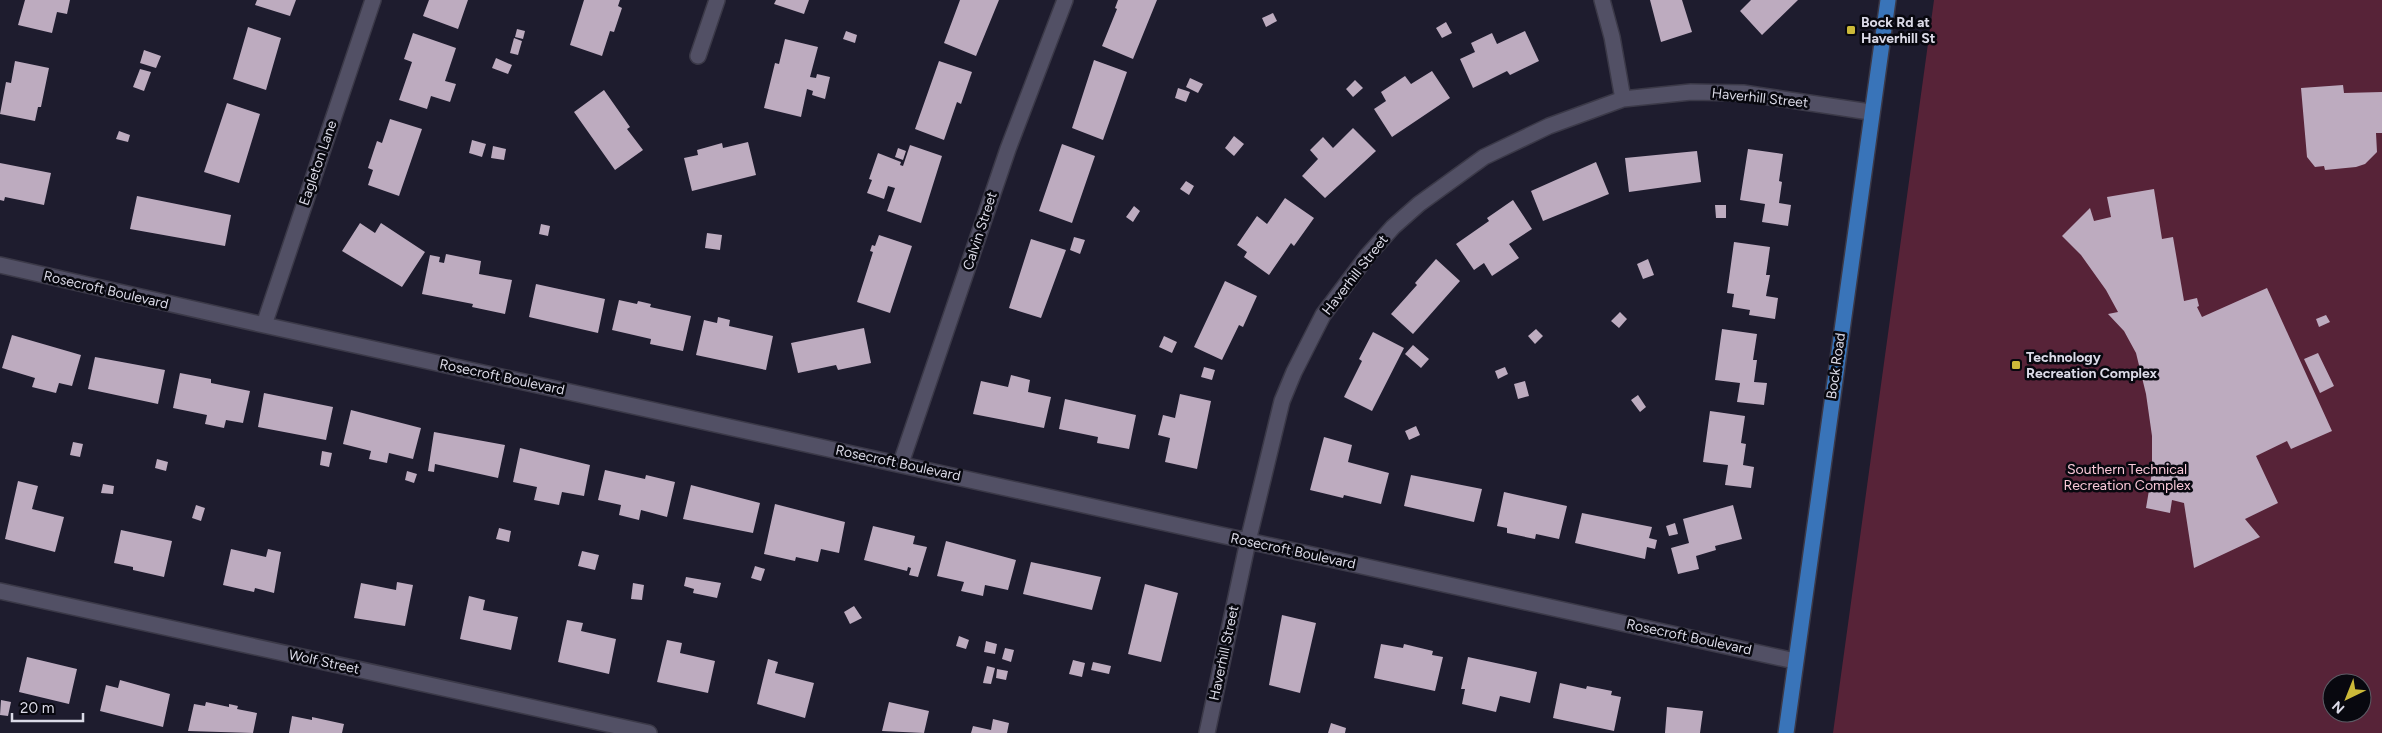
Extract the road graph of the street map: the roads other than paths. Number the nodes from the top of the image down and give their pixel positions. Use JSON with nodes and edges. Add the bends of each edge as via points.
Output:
{"nodes":[{"id":1,"x":373,"y":0,"type":"edge"},
{"id":2,"x":717,"y":0,"type":"edge"},
{"id":3,"x":1066,"y":0,"type":"edge"},
{"id":4,"x":1602,"y":0,"type":"edge"},
{"id":5,"x":1888,"y":0,"type":"edge"},
{"id":6,"x":698,"y":56,"type":"dead end"},
{"id":7,"x":1622,"y":99,"type":"junction"},
{"id":8,"x":1870,"y":112,"type":"junction"},
{"id":9,"x":0,"y":265,"type":"edge"},
{"id":10,"x":264,"y":325,"type":"junction"},
{"id":11,"x":901,"y":463,"type":"junction"},
{"id":12,"x":1248,"y":542,"type":"junction"},
{"id":13,"x":0,"y":591,"type":"edge"},
{"id":14,"x":1795,"y":661,"type":"junction"},
{"id":15,"x":649,"y":733,"type":"edge"},
{"id":16,"x":1207,"y":733,"type":"edge"},
{"id":17,"x":1786,"y":733,"type":"edge"}],
"edges":[{"from":1,"to":10,"type":"street","name":"Eagleton Lane"},
{"from":2,"to":6,"type":"street"},
{"from":3,"to":11,"type":"street","name":"Calvin Street","via":[[1008,149]]},
{"from":4,"to":7,"type":"street","via":[[1612,36]]},
{"from":5,"to":8,"type":"main road","name":"Bock Road"},
{"from":7,"to":8,"type":"street","name":"Haverhill Street","via":[[1691,92],[1743,93]]},
{"from":7,"to":12,"type":"street","name":"Haverhill Street","via":[[1549,126],[1484,157],[1419,204],[1368,255],[1323,315],[1294,372],[1276,423]]},
{"from":8,"to":14,"type":"main road","name":"Bock Road"},
{"from":9,"to":10,"type":"street","name":"Rosecroft Boulevard"},
{"from":10,"to":11,"type":"street","name":"Rosecroft Boulevard"},
{"from":11,"to":12,"type":"street","name":"Rosecroft Boulevard"},
{"from":12,"to":14,"type":"street","name":"Rosecroft Boulevard"},
{"from":12,"to":16,"type":"street","name":"Haverhill Street"},
{"from":13,"to":15,"type":"street","name":"Wolf Street"},
{"from":14,"to":17,"type":"main road","name":"Bock Road"}]}
